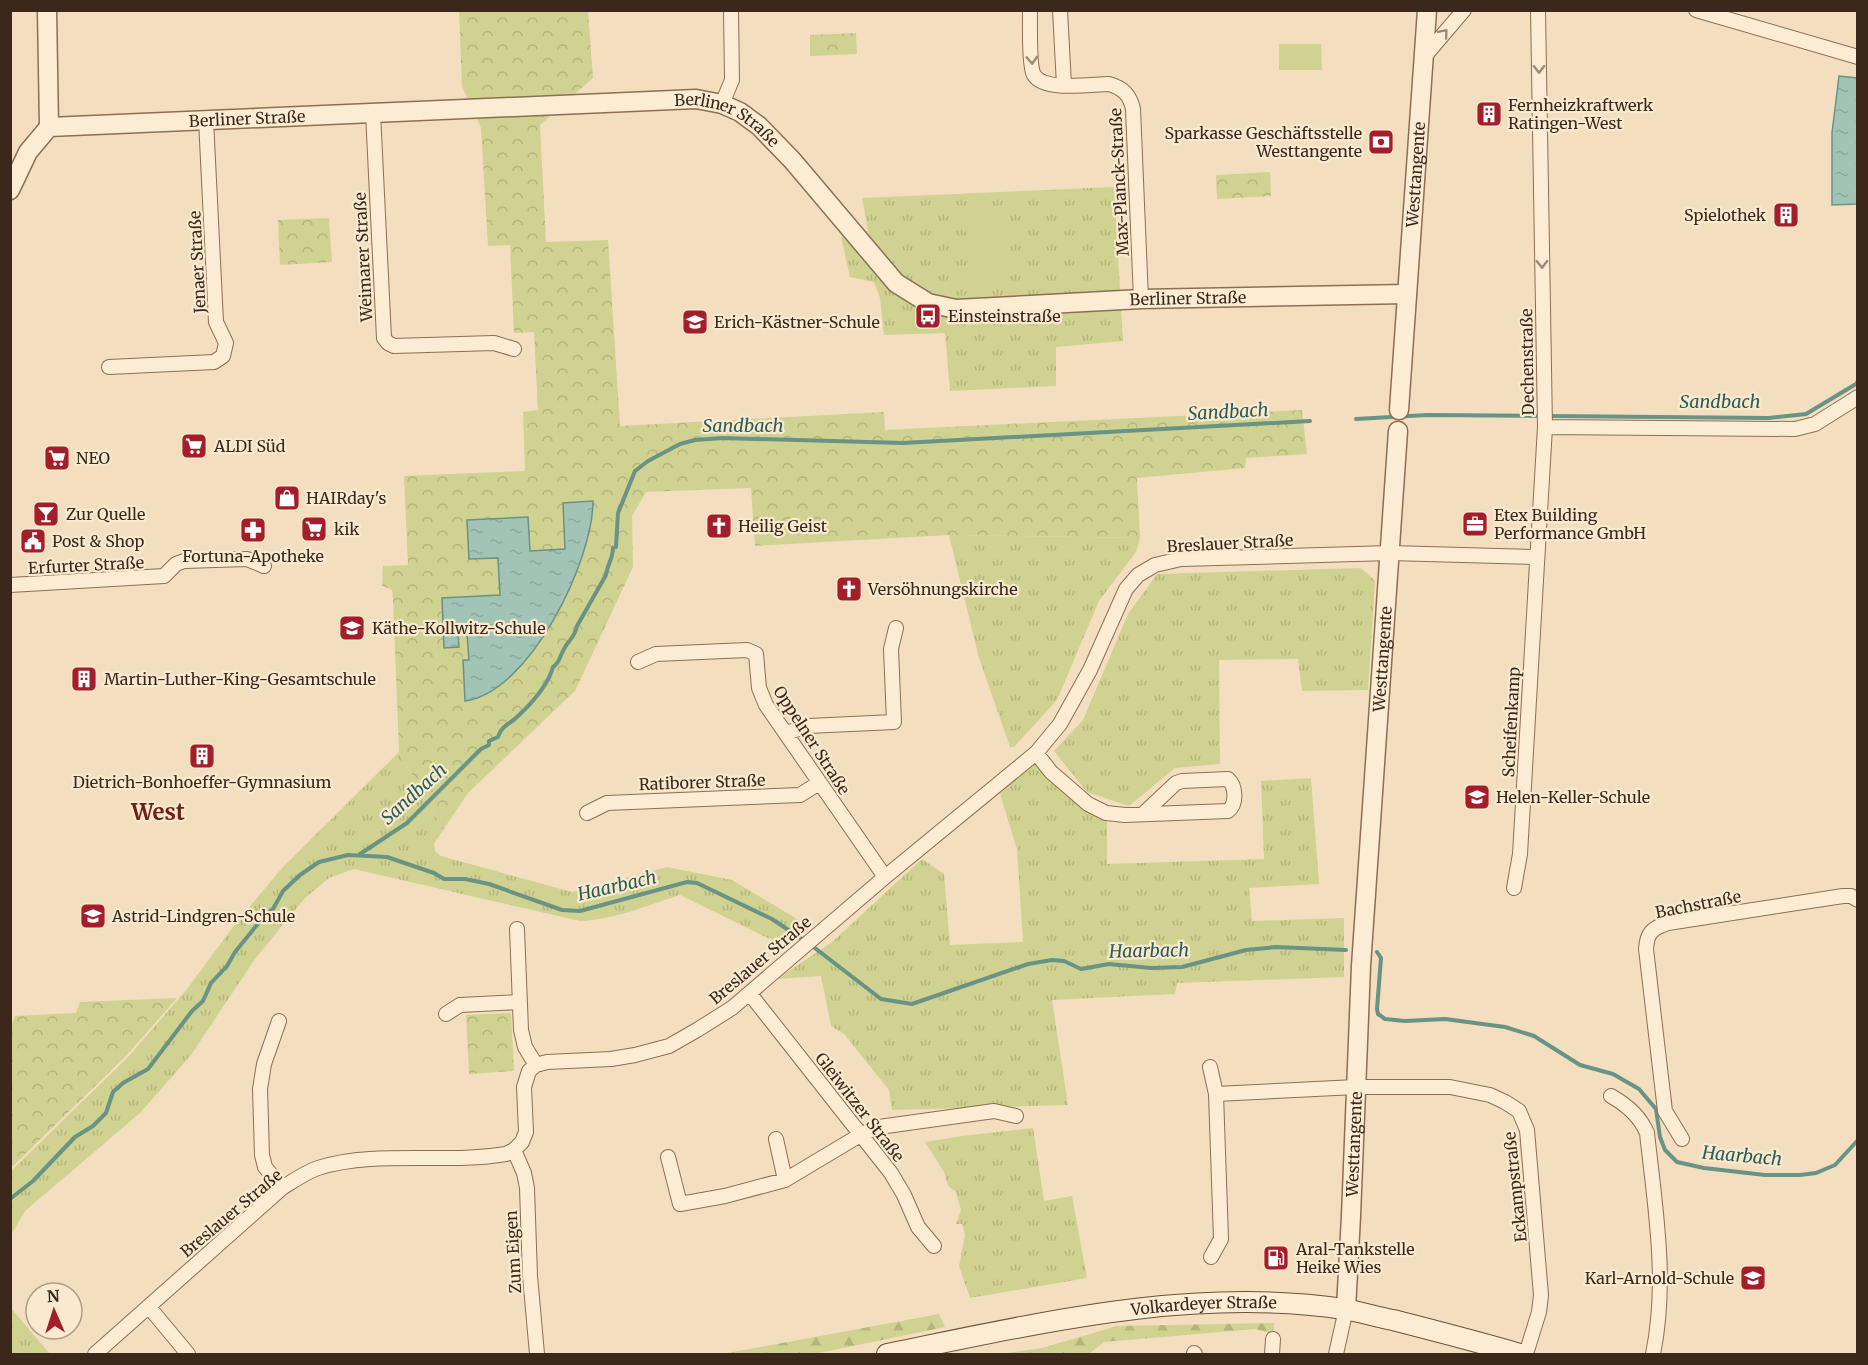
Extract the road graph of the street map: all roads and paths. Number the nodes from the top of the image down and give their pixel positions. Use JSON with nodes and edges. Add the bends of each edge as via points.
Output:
{"nodes":[{"id":1,"x":47,"y":10,"type":"edge"},
{"id":2,"x":730,"y":10,"type":"edge"},
{"id":3,"x":1030,"y":10,"type":"edge"},
{"id":4,"x":1060,"y":10,"type":"edge"},
{"id":5,"x":1427,"y":10,"type":"edge"},
{"id":6,"x":1464,"y":10,"type":"edge"},
{"id":7,"x":1538,"y":10,"type":"edge"},
{"id":8,"x":1696,"y":10,"type":"edge"},
{"id":9,"x":1424,"y":57,"type":"junction"},
{"id":10,"x":1857,"y":57,"type":"edge"},
{"id":11,"x":1064,"y":85,"type":"junction"},
{"id":12,"x":722,"y":104,"type":"junction"},
{"id":13,"x":373,"y":113,"type":"junction"},
{"id":14,"x":206,"y":120,"type":"junction"},
{"id":15,"x":49,"y":127,"type":"junction"},
{"id":16,"x":10,"y":190,"type":"edge"},
{"id":17,"x":1407,"y":294,"type":"junction"},
{"id":18,"x":1141,"y":299,"type":"junction"},
{"id":19,"x":514,"y":349,"type":"dead end"},
{"id":20,"x":109,"y":367,"type":"dead end"},
{"id":21,"x":1857,"y":397,"type":"edge"},
{"id":22,"x":1399,"y":410,"type":"joint"},
{"id":23,"x":1545,"y":427,"type":"junction"},
{"id":24,"x":1398,"y":431,"type":"joint"},
{"id":25,"x":1390,"y":552,"type":"junction"},
{"id":26,"x":1536,"y":557,"type":"junction"},
{"id":27,"x":264,"y":566,"type":"dead end"},
{"id":28,"x":10,"y":585,"type":"edge"},
{"id":29,"x":896,"y":628,"type":"dead end"},
{"id":30,"x":639,"y":662,"type":"dead end"},
{"id":31,"x":786,"y":733,"type":"junction"},
{"id":32,"x":1035,"y":753,"type":"junction"},
{"id":33,"x":819,"y":783,"type":"junction"},
{"id":34,"x":587,"y":813,"type":"dead end"},
{"id":35,"x":1143,"y":814,"type":"junction"},
{"id":36,"x":885,"y":877,"type":"junction"},
{"id":37,"x":1514,"y":888,"type":"dead end"},
{"id":38,"x":1857,"y":900,"type":"edge"},
{"id":39,"x":517,"y":929,"type":"dead end"},
{"id":40,"x":750,"y":994,"type":"junction"},
{"id":41,"x":519,"y":1002,"type":"junction"},
{"id":42,"x":446,"y":1014,"type":"dead end"},
{"id":43,"x":279,"y":1021,"type":"dead end"},
{"id":44,"x":536,"y":1065,"type":"junction"},
{"id":45,"x":1210,"y":1067,"type":"dead end"},
{"id":46,"x":1356,"y":1087,"type":"junction"},
{"id":47,"x":1216,"y":1094,"type":"junction"},
{"id":48,"x":1611,"y":1096,"type":"dead end"},
{"id":49,"x":1017,"y":1116,"type":"dead end"},
{"id":50,"x":862,"y":1134,"type":"junction"},
{"id":51,"x":776,"y":1139,"type":"dead end"},
{"id":52,"x":1682,"y":1139,"type":"dead end"},
{"id":53,"x":514,"y":1150,"type":"junction"},
{"id":54,"x":668,"y":1157,"type":"dead end"},
{"id":55,"x":785,"y":1180,"type":"junction"},
{"id":56,"x":282,"y":1188,"type":"junction"},
{"id":57,"x":934,"y":1246,"type":"dead end"},
{"id":58,"x":1211,"y":1257,"type":"dead end"},
{"id":59,"x":149,"y":1307,"type":"junction"},
{"id":60,"x":1346,"y":1309,"type":"junction"},
{"id":61,"x":1273,"y":1339,"type":"dead end"},
{"id":62,"x":95,"y":1354,"type":"edge"},
{"id":63,"x":188,"y":1354,"type":"edge"},
{"id":64,"x":537,"y":1354,"type":"edge"},
{"id":65,"x":887,"y":1354,"type":"edge"},
{"id":66,"x":1272,"y":1354,"type":"edge"},
{"id":67,"x":1336,"y":1354,"type":"edge"},
{"id":68,"x":1520,"y":1354,"type":"edge"},
{"id":69,"x":1526,"y":1354,"type":"edge"},
{"id":70,"x":1653,"y":1354,"type":"edge"}],
"edges":[{"from":1,"to":15,"type":"street"},
{"from":2,"to":12,"type":"street","via":[[732,80]]},
{"from":3,"to":11,"type":"street","name":"Max-Planck-Straße","one_way":true,"via":[[1034,75],[1043,84]]},
{"from":4,"to":11,"type":"street"},
{"from":5,"to":9,"type":"street","name":"Westtangente"},
{"from":9,"to":6,"type":"street","one_way":true},
{"from":7,"to":23,"type":"street","name":"Dechenstraße","one_way":true},
{"from":8,"to":10,"type":"street"},
{"from":9,"to":17,"type":"street","name":"Westtangente"},
{"from":11,"to":18,"type":"street","name":"Max-Planck-Straße","via":[[1109,84],[1119,87],[1131,99]]},
{"from":12,"to":13,"type":"street","name":"Berliner Straße","via":[[696,99]]},
{"from":12,"to":18,"type":"street","name":"Berliner Straße","via":[[759,126],[896,283],[928,303],[956,309]]},
{"from":13,"to":14,"type":"street","name":"Berliner Straße"},
{"from":13,"to":19,"type":"street","name":"Weimarer Straße","via":[[384,338],[394,346],[494,343]]},
{"from":14,"to":15,"type":"street","name":"Berliner Straße"},
{"from":14,"to":20,"type":"street","name":"Jenaer Straße","via":[[216,322],[226,343],[223,356],[214,362]]},
{"from":15,"to":16,"type":"street","via":[[28,152]]},
{"from":17,"to":18,"type":"street","name":"Berliner Straße"},
{"from":17,"to":22,"type":"street","name":"Westtangente"},
{"from":21,"to":23,"type":"street","name":"Dechenstraße","via":[[1815,424],[1795,429]]},
{"from":22,"to":24,"type":"street","name":"Westtangente"},
{"from":23,"to":26,"type":"street","name":"Scheifenkamp"},
{"from":24,"to":25,"type":"street","name":"Westtangente"},
{"from":25,"to":26,"type":"street"},
{"from":25,"to":32,"type":"street","name":"Breslauer Straße","via":[[1181,559],[1155,565],[1138,575],[1126,589],[1090,670],[1060,724]]},
{"from":25,"to":46,"type":"street","name":"Westtangente","via":[[1360,966]]},
{"from":26,"to":37,"type":"street","name":"Scheifenkamp","via":[[1520,854]]},
{"from":27,"to":28,"type":"street","name":"Erfurter Straße","via":[[247,559],[184,561],[164,576]]},
{"from":29,"to":31,"type":"street","via":[[891,649],[894,722],[808,726]]},
{"from":30,"to":31,"type":"street","name":"Oppelner Straße","via":[[656,654],[747,650],[756,654],[759,688]]},
{"from":31,"to":33,"type":"street","name":"Oppelner Straße"},
{"from":32,"to":35,"type":"street","via":[[1088,804],[1106,813]]},
{"from":32,"to":36,"type":"street","name":"Breslauer Straße"},
{"from":33,"to":34,"type":"street","name":"Ratiborer Straße","via":[[800,795],[607,803]]},
{"from":33,"to":36,"type":"street","name":"Oppelner Straße"},
{"from":35,"to":35,"type":"street","via":[[1228,811],[1234,804],[1233,785],[1228,779],[1182,781]]},
{"from":36,"to":40,"type":"street","name":"Breslauer Straße"},
{"from":38,"to":52,"type":"street","name":"Bachstraße","via":[[1843,896],[1668,923],[1652,930],[1646,949],[1665,1111]]},
{"from":39,"to":41,"type":"street"},
{"from":40,"to":44,"type":"street","name":"Breslauer Straße","via":[[669,1046],[611,1059]]},
{"from":40,"to":50,"type":"street","name":"Gleiwitzer Straße"},
{"from":41,"to":42,"type":"street","via":[[460,1005]]},
{"from":41,"to":44,"type":"street","via":[[525,1047]]},
{"from":43,"to":56,"type":"street","via":[[260,1089],[262,1155],[265,1167]]},
{"from":44,"to":53,"type":"street","via":[[525,1078],[526,1132]]},
{"from":45,"to":47,"type":"street"},
{"from":46,"to":47,"type":"street","name":"Eckampstraße"},
{"from":46,"to":60,"type":"street","name":"Westtangente"},
{"from":46,"to":69,"type":"street","name":"Eckampstraße","via":[[1450,1087],[1490,1095],[1519,1111],[1527,1130],[1541,1295]]},
{"from":47,"to":58,"type":"street","via":[[1221,1239]]},
{"from":48,"to":70,"type":"street","via":[[1628,1106],[1647,1133],[1661,1266]]},
{"from":49,"to":50,"type":"street","via":[[994,1111],[879,1127]]},
{"from":50,"to":55,"type":"street"},
{"from":50,"to":57,"type":"street","name":"Gleiwitzer Straße","via":[[891,1173],[918,1227]]},
{"from":51,"to":55,"type":"street"},
{"from":53,"to":56,"type":"street","name":"Breslauer Straße","via":[[496,1156],[337,1164],[316,1168]]},
{"from":53,"to":64,"type":"street","name":"Zum Eigen","via":[[527,1188]]},
{"from":54,"to":55,"type":"street","via":[[680,1204]]},
{"from":56,"to":59,"type":"street","name":"Breslauer Straße"},
{"from":59,"to":62,"type":"street","name":"Breslauer Straße"},
{"from":59,"to":63,"type":"street"},
{"from":60,"to":65,"type":"main road","name":"Volkardeyer Straße","via":[[1256,1303],[1149,1307]]},
{"from":60,"to":67,"type":"street"},
{"from":60,"to":68,"type":"main road","name":"Volkardeyer Straße"},
{"from":61,"to":66,"type":"street"}]}
